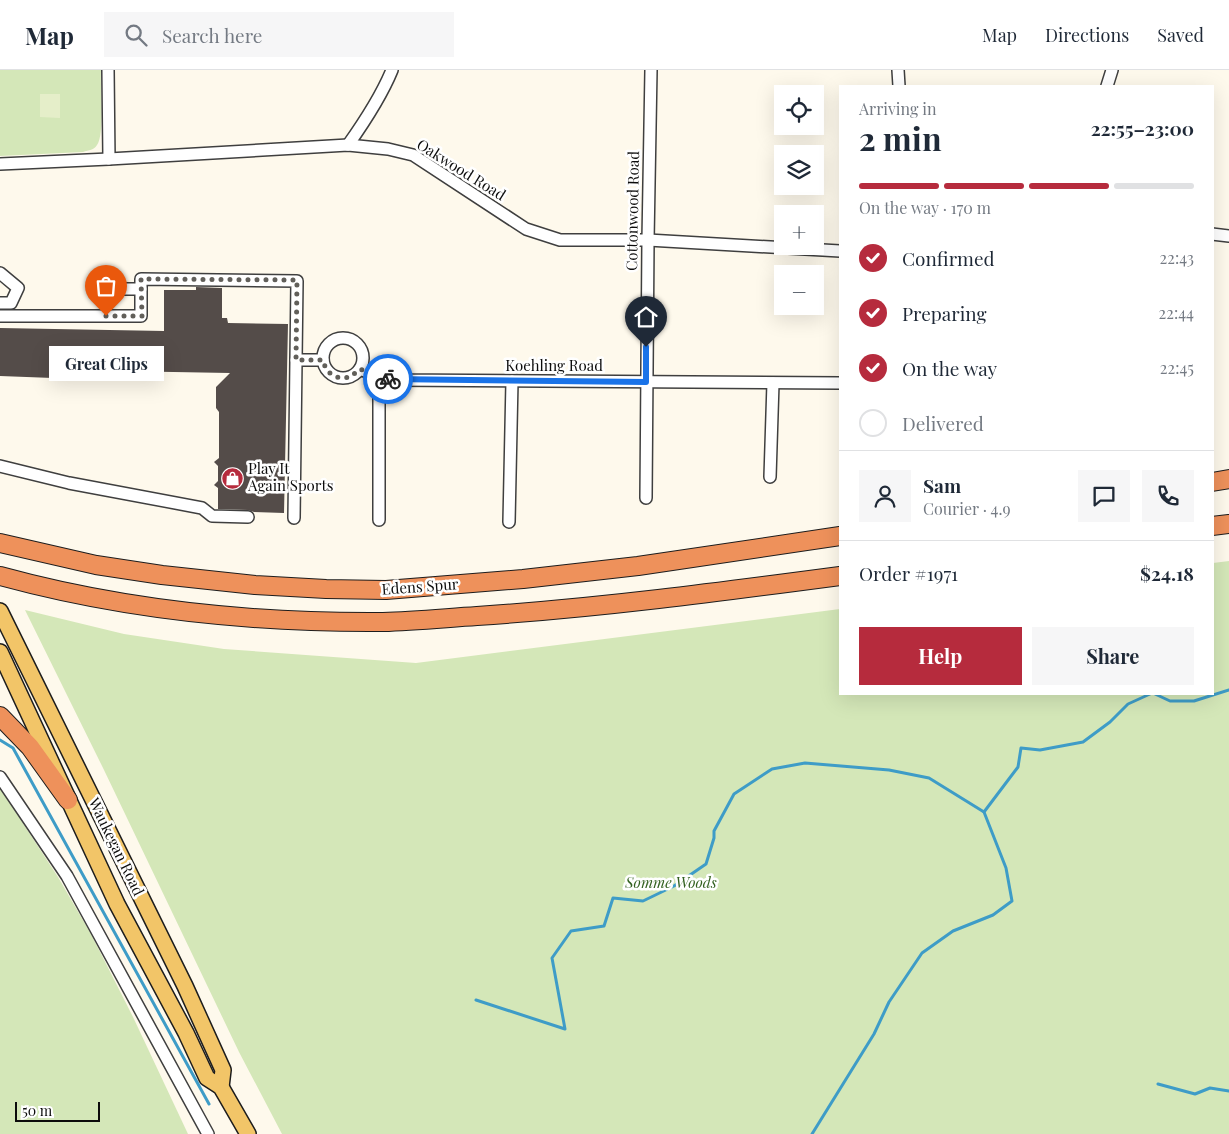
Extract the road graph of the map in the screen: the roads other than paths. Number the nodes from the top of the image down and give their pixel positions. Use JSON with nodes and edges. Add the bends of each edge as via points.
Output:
{"nodes":[{"id":1,"x":108,"y":70,"type":"edge"},
{"id":2,"x":392,"y":70,"type":"edge"},
{"id":3,"x":651,"y":70,"type":"edge"},
{"id":4,"x":898,"y":70,"type":"edge"},
{"id":5,"x":1112,"y":70,"type":"edge"},
{"id":6,"x":899,"y":85,"type":"edge"},
{"id":7,"x":1107,"y":85,"type":"edge"},
{"id":8,"x":348,"y":145,"type":"junction"},
{"id":9,"x":109,"y":159,"type":"junction"},
{"id":10,"x":0,"y":164,"type":"edge"},
{"id":11,"x":1214,"y":234,"type":"edge"},
{"id":12,"x":1229,"y":236,"type":"edge"},
{"id":13,"x":648,"y":240,"type":"junction"},
{"id":14,"x":839,"y":251,"type":"edge"},
{"id":15,"x":0,"y":272,"type":"edge"},
{"id":16,"x":124,"y":289,"type":"dead end"},
{"id":17,"x":141,"y":289,"type":"junction"},
{"id":18,"x":0,"y":303,"type":"edge"},
{"id":19,"x":0,"y":316,"type":"edge"},
{"id":20,"x":296,"y":360,"type":"junction"},
{"id":21,"x":323,"y":360,"type":"junction"},
{"id":22,"x":360,"y":369,"type":"junction"},
{"id":23,"x":379,"y":377,"type":"junction"},
{"id":24,"x":512,"y":381,"type":"junction"},
{"id":25,"x":646,"y":382,"type":"junction"},
{"id":26,"x":773,"y":383,"type":"junction"},
{"id":27,"x":839,"y":384,"type":"edge"},
{"id":28,"x":0,"y":466,"type":"edge"},
{"id":29,"x":770,"y":477,"type":"dead end"},
{"id":30,"x":1229,"y":479,"type":"edge"},
{"id":31,"x":1214,"y":482,"type":"edge"},
{"id":32,"x":646,"y":498,"type":"dead end"},
{"id":33,"x":248,"y":517,"type":"dead end"},
{"id":34,"x":294,"y":518,"type":"dead end"},
{"id":35,"x":379,"y":520,"type":"dead end"},
{"id":36,"x":509,"y":522,"type":"dead end"},
{"id":37,"x":1229,"y":524,"type":"edge"},
{"id":38,"x":1214,"y":526,"type":"edge"},
{"id":39,"x":839,"y":536,"type":"edge"},
{"id":40,"x":0,"y":543,"type":"edge"},
{"id":41,"x":0,"y":576,"type":"edge"},
{"id":42,"x":839,"y":576,"type":"edge"},
{"id":43,"x":0,"y":611,"type":"edge"},
{"id":44,"x":0,"y":652,"type":"edge"},
{"id":45,"x":0,"y":716,"type":"edge"},
{"id":46,"x":0,"y":777,"type":"edge"},
{"id":47,"x":68,"y":800,"type":"junction"},
{"id":48,"x":221,"y":1087,"type":"junction"},
{"id":49,"x":208,"y":1134,"type":"edge"},
{"id":50,"x":248,"y":1134,"type":"edge"}],
"edges":[{"from":1,"to":9,"type":"street"},
{"from":2,"to":8,"type":"street","via":[[368,118]]},
{"from":3,"to":13,"type":"street","name":"Cottonwood Road"},
{"from":4,"to":6,"type":"street"},
{"from":5,"to":7,"type":"street"},
{"from":8,"to":9,"type":"street","name":"Oakwood Road"},
{"from":8,"to":13,"type":"street","name":"Oakwood Road","via":[[414,155],[526,229],[560,240]]},
{"from":9,"to":10,"type":"street","name":"Oakwood Road"},
{"from":11,"to":12,"type":"street"},
{"from":13,"to":14,"type":"street","name":"Oakwood Road"},
{"from":13,"to":25,"type":"street","name":"Cottonwood Road"},
{"from":15,"to":18,"type":"street","via":[[18,288],[11,303]]},
{"from":16,"to":17,"type":"street"},
{"from":17,"to":19,"type":"street","via":[[142,316]]},
{"from":17,"to":20,"type":"street","via":[[141,279],[297,280]]},
{"from":20,"to":21,"type":"street"},
{"from":20,"to":34,"type":"street"},
{"from":21,"to":22,"type":"street","via":[[326,369],[337,377],[350,377]]},
{"from":21,"to":22,"type":"street","via":[[332,342],[345,338],[357,344],[363,356]]},
{"from":22,"to":23,"type":"street","name":"Koehling Road"},
{"from":23,"to":24,"type":"street","name":"Koehling Road","via":[[393,380]]},
{"from":23,"to":35,"type":"street"},
{"from":24,"to":25,"type":"street","name":"Koehling Road"},
{"from":24,"to":36,"type":"street"},
{"from":25,"to":26,"type":"street","name":"Koehling Road"},
{"from":25,"to":32,"type":"street","name":"Cottonwood Road"},
{"from":26,"to":27,"type":"street","name":"Koehling Road"},
{"from":26,"to":29,"type":"street"},
{"from":28,"to":33,"type":"street","via":[[69,483],[202,508],[212,516]]},
{"from":30,"to":31,"type":"highway"},
{"from":37,"to":38,"type":"highway"},
{"from":39,"to":40,"type":"highway","name":"Edens Spur","via":[[638,566],[386,590],[264,585],[162,575],[96,565]]},
{"from":41,"to":42,"type":"highway","via":[[157,608],[259,618],[385,622],[540,612]]},
{"from":43,"to":48,"type":"main road","name":"Waukegan Road","via":[[185,986],[223,1070]]},
{"from":44,"to":47,"type":"main road","name":"Waukegan Road"},
{"from":45,"to":47,"type":"highway","via":[[30,747]]},
{"from":46,"to":49,"type":"street","via":[[67,876]]},
{"from":47,"to":48,"type":"main road","name":"Waukegan Road","via":[[117,904],[208,1078]]},
{"from":48,"to":50,"type":"main road","name":"Waukegan Road"}]}
